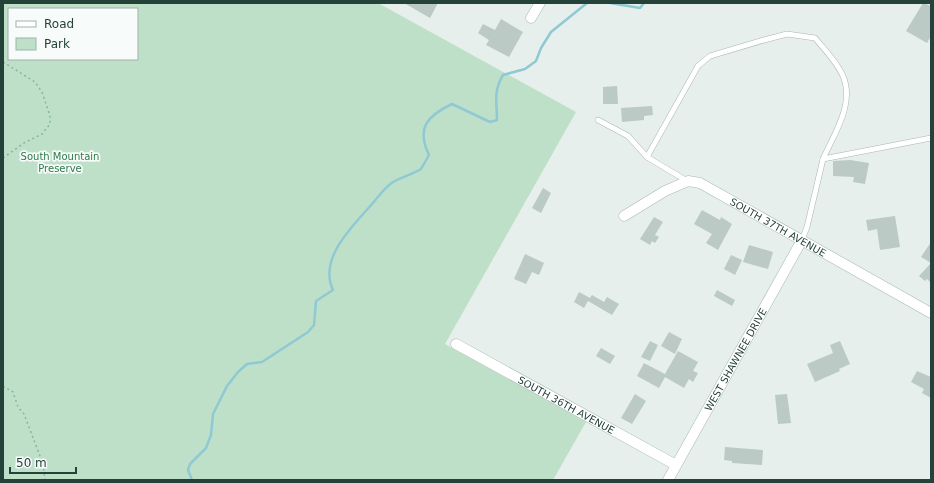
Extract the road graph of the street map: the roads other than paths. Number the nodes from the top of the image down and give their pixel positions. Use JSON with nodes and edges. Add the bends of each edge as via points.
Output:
{"nodes":[{"id":1,"x":540,"y":3,"type":"edge"},
{"id":2,"x":531,"y":18,"type":"dead end"},
{"id":3,"x":598,"y":120,"type":"dead end"},
{"id":4,"x":931,"y":138,"type":"edge"},
{"id":5,"x":647,"y":157,"type":"junction"},
{"id":6,"x":823,"y":159,"type":"junction"},
{"id":7,"x":688,"y":181,"type":"junction"},
{"id":8,"x":624,"y":216,"type":"dead end"},
{"id":9,"x":802,"y":240,"type":"junction"},
{"id":10,"x":931,"y":313,"type":"edge"},
{"id":11,"x":456,"y":344,"type":"dead end"},
{"id":12,"x":676,"y":465,"type":"junction"},
{"id":13,"x":668,"y":480,"type":"edge"}],
"edges":[{"from":1,"to":2,"type":"street"},
{"from":3,"to":5,"type":"lane","via":[[628,136]]},
{"from":4,"to":6,"type":"lane"},
{"from":5,"to":6,"type":"lane","via":[[698,66],[710,56],[787,34],[816,38],[843,76],[845,110]]},
{"from":5,"to":7,"type":"lane"},
{"from":6,"to":9,"type":"lane"},
{"from":7,"to":8,"type":"street","via":[[665,191]]},
{"from":7,"to":9,"type":"street","name":"SOUTH 37TH AVENUE","via":[[700,183]]},
{"from":9,"to":10,"type":"street","name":"SOUTH 37TH AVENUE"},
{"from":9,"to":12,"type":"street","name":"WEST SHAWNEE DRIVE"},
{"from":11,"to":12,"type":"street","name":"SOUTH 36TH AVENUE"},
{"from":12,"to":13,"type":"street","name":"WEST SHAWNEE DRIVE"}]}
